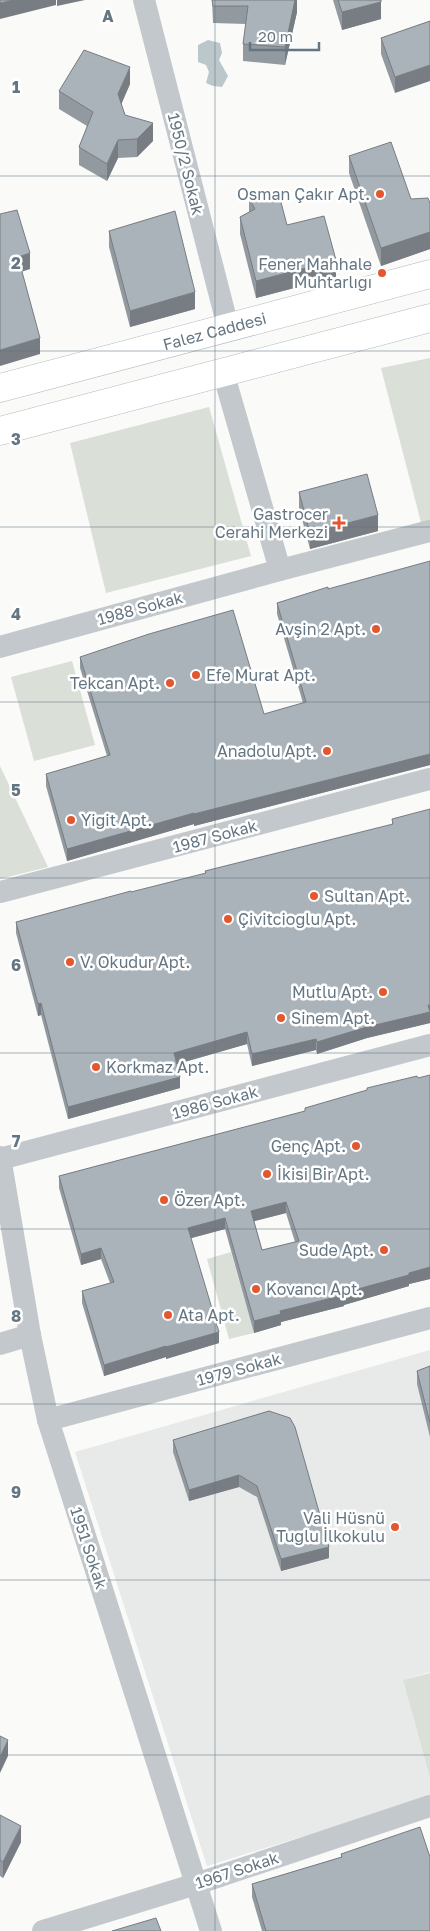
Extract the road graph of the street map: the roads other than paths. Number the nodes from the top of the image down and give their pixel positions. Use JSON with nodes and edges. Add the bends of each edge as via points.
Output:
{"nodes":[{"id":1,"x":144,"y":0,"type":"edge"},
{"id":2,"x":430,"y":274,"type":"edge"},
{"id":3,"x":430,"y":318,"type":"edge"},
{"id":4,"x":228,"y":327,"type":"junction"},
{"id":5,"x":223,"y":372,"type":"junction"},
{"id":6,"x":0,"y":388,"type":"edge"},
{"id":7,"x":0,"y":431,"type":"edge"},
{"id":8,"x":430,"y":531,"type":"edge"},
{"id":9,"x":280,"y":570,"type":"junction"},
{"id":10,"x":0,"y":647,"type":"edge"},
{"id":11,"x":430,"y":779,"type":"edge"},
{"id":12,"x":0,"y":892,"type":"edge"},
{"id":13,"x":430,"y":1045,"type":"edge"},
{"id":14,"x":0,"y":1158,"type":"edge"},
{"id":15,"x":430,"y":1318,"type":"edge"},
{"id":16,"x":30,"y":1335,"type":"junction"},
{"id":17,"x":0,"y":1344,"type":"edge"},
{"id":18,"x":48,"y":1420,"type":"junction"},
{"id":19,"x":430,"y":1806,"type":"edge"},
{"id":20,"x":196,"y":1884,"type":"junction"},
{"id":21,"x":44,"y":1931,"type":"edge"},
{"id":22,"x":211,"y":1931,"type":"edge"}],
"edges":[{"from":1,"to":4,"type":"street","name":"1950/2 Sokak"},
{"from":2,"to":4,"type":"street","name":"Falez Caddesi"},
{"from":3,"to":5,"type":"street"},
{"from":4,"to":6,"type":"street","name":"Falez Caddesi"},
{"from":5,"to":7,"type":"street"},
{"from":5,"to":9,"type":"street"},
{"from":8,"to":9,"type":"street","name":"1988 Sokak"},
{"from":9,"to":10,"type":"street","name":"1988 Sokak"},
{"from":11,"to":12,"type":"street","name":"1987 Sokak"},
{"from":13,"to":14,"type":"street","name":"1986 Sokak"},
{"from":14,"to":16,"type":"street","name":"1951 Sokak"},
{"from":15,"to":18,"type":"street","name":"1979 Sokak"},
{"from":16,"to":17,"type":"street"},
{"from":16,"to":18,"type":"street","name":"1951 Sokak"},
{"from":18,"to":20,"type":"street","name":"1951 Sokak"},
{"from":19,"to":20,"type":"street","name":"1967 Sokak"},
{"from":20,"to":21,"type":"street","name":"1967 Sokak"},
{"from":20,"to":22,"type":"street","name":"1951 Sokak"}]}
